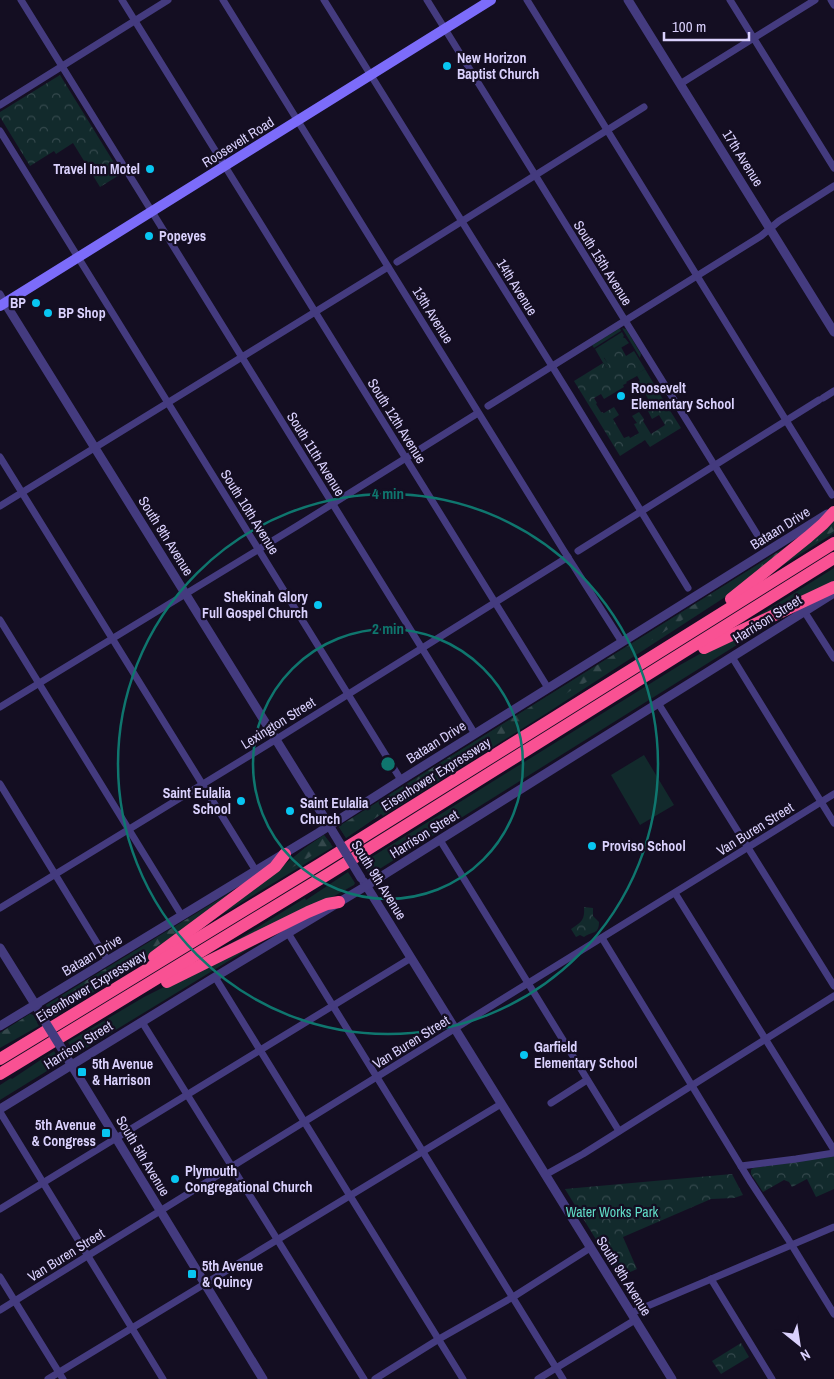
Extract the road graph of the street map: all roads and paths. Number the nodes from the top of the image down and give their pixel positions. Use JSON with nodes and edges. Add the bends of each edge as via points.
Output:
{"nodes":[{"id":1,"x":21,"y":0,"type":"edge"},
{"id":2,"x":122,"y":0,"type":"edge"},
{"id":3,"x":168,"y":0,"type":"edge"},
{"id":4,"x":223,"y":0,"type":"edge"},
{"id":5,"x":324,"y":0,"type":"edge"},
{"id":6,"x":426,"y":0,"type":"edge"},
{"id":7,"x":490,"y":0,"type":"edge"},
{"id":8,"x":527,"y":0,"type":"edge"},
{"id":9,"x":628,"y":0,"type":"edge"},
{"id":10,"x":730,"y":0,"type":"edge"},
{"id":11,"x":815,"y":0,"type":"edge"},
{"id":12,"x":831,"y":0,"type":"edge"},
{"id":13,"x":834,"y":5,"type":"edge"},
{"id":14,"x":135,"y":21,"type":"junction"},
{"id":15,"x":444,"y":29,"type":"junction"},
{"id":16,"x":754,"y":38,"type":"junction"},
{"id":17,"x":62,"y":67,"type":"junction"},
{"id":18,"x":371,"y":75,"type":"junction"},
{"id":19,"x":680,"y":84,"type":"junction"},
{"id":20,"x":0,"y":105,"type":"edge"},
{"id":21,"x":644,"y":107,"type":"dead end"},
{"id":22,"x":298,"y":121,"type":"junction"},
{"id":23,"x":607,"y":130,"type":"junction"},
{"id":24,"x":0,"y":131,"type":"edge"},
{"id":25,"x":225,"y":166,"type":"junction"},
{"id":26,"x":834,"y":168,"type":"edge"},
{"id":27,"x":534,"y":175,"type":"junction"},
{"id":28,"x":834,"y":186,"type":"edge"},
{"id":29,"x":152,"y":212,"type":"junction"},
{"id":30,"x":461,"y":221,"type":"junction"},
{"id":31,"x":771,"y":229,"type":"junction"},
{"id":32,"x":78,"y":258,"type":"junction"},
{"id":33,"x":397,"y":262,"type":"dead end"},
{"id":34,"x":388,"y":267,"type":"junction"},
{"id":35,"x":697,"y":276,"type":"junction"},
{"id":36,"x":2,"y":301,"type":"edge"},
{"id":37,"x":315,"y":312,"type":"junction"},
{"id":38,"x":624,"y":321,"type":"junction"},
{"id":39,"x":834,"y":332,"type":"edge"},
{"id":40,"x":241,"y":357,"type":"junction"},
{"id":41,"x":552,"y":366,"type":"junction"},
{"id":42,"x":834,"y":391,"type":"edge"},
{"id":43,"x":168,"y":402,"type":"junction"},
{"id":44,"x":488,"y":406,"type":"dead end"},
{"id":45,"x":478,"y":413,"type":"junction"},
{"id":46,"x":787,"y":421,"type":"junction"},
{"id":47,"x":95,"y":448,"type":"junction"},
{"id":48,"x":0,"y":457,"type":"edge"},
{"id":49,"x":405,"y":458,"type":"junction"},
{"id":50,"x":715,"y":466,"type":"junction"},
{"id":51,"x":22,"y":492,"type":"junction"},
{"id":52,"x":832,"y":494,"type":"dead end"},
{"id":53,"x":332,"y":503,"type":"junction"},
{"id":54,"x":0,"y":506,"type":"edge"},
{"id":55,"x":642,"y":511,"type":"junction"},
{"id":56,"x":834,"y":511,"type":"edge"},
{"id":57,"x":760,"y":539,"type":"dead end"},
{"id":58,"x":834,"y":542,"type":"edge"},
{"id":59,"x":259,"y":549,"type":"junction"},
{"id":60,"x":578,"y":551,"type":"dead end"},
{"id":61,"x":568,"y":557,"type":"junction"},
{"id":62,"x":834,"y":558,"type":"edge"},
{"id":63,"x":688,"y":588,"type":"dead end"},
{"id":64,"x":834,"y":588,"type":"edge"},
{"id":65,"x":834,"y":593,"type":"edge"},
{"id":66,"x":185,"y":594,"type":"junction"},
{"id":67,"x":495,"y":602,"type":"junction"},
{"id":68,"x":804,"y":611,"type":"junction"},
{"id":69,"x":716,"y":616,"type":"junction"},
{"id":70,"x":0,"y":620,"type":"edge"},
{"id":71,"x":112,"y":638,"type":"junction"},
{"id":72,"x":622,"y":642,"type":"junction"},
{"id":73,"x":422,"y":648,"type":"junction"},
{"id":74,"x":676,"y":657,"type":"junction"},
{"id":75,"x":732,"y":657,"type":"junction"},
{"id":76,"x":834,"y":658,"type":"edge"},
{"id":77,"x":39,"y":683,"type":"junction"},
{"id":78,"x":548,"y":688,"type":"junction"},
{"id":79,"x":348,"y":694,"type":"junction"},
{"id":80,"x":658,"y":703,"type":"junction"},
{"id":81,"x":0,"y":707,"type":"edge"},
{"id":82,"x":475,"y":734,"type":"junction"},
{"id":83,"x":275,"y":740,"type":"junction"},
{"id":84,"x":401,"y":780,"type":"junction"},
{"id":85,"x":0,"y":784,"type":"edge"},
{"id":86,"x":202,"y":784,"type":"junction"},
{"id":87,"x":834,"y":794,"type":"edge"},
{"id":88,"x":821,"y":802,"type":"junction"},
{"id":89,"x":834,"y":823,"type":"edge"},
{"id":90,"x":331,"y":829,"type":"junction"},
{"id":91,"x":128,"y":830,"type":"junction"},
{"id":92,"x":440,"y":840,"type":"junction"},
{"id":93,"x":748,"y":848,"type":"junction"},
{"id":94,"x":285,"y":854,"type":"junction"},
{"id":95,"x":256,"y":871,"type":"junction"},
{"id":96,"x":56,"y":874,"type":"junction"},
{"id":97,"x":366,"y":886,"type":"junction"},
{"id":98,"x":675,"y":893,"type":"junction"},
{"id":99,"x":339,"y":902,"type":"junction"},
{"id":100,"x":0,"y":908,"type":"edge"},
{"id":101,"x":182,"y":916,"type":"junction"},
{"id":102,"x":288,"y":933,"type":"junction"},
{"id":103,"x":602,"y":938,"type":"junction"},
{"id":104,"x":0,"y":948,"type":"edge"},
{"id":105,"x":411,"y":958,"type":"junction"},
{"id":106,"x":108,"y":960,"type":"junction"},
{"id":107,"x":215,"y":976,"type":"junction"},
{"id":108,"x":134,"y":977,"type":"junction"},
{"id":109,"x":528,"y":984,"type":"junction"},
{"id":110,"x":834,"y":986,"type":"edge"},
{"id":111,"x":134,"y":993,"type":"junction"},
{"id":112,"x":834,"y":996,"type":"edge"},
{"id":113,"x":333,"y":1006,"type":"junction"},
{"id":114,"x":37,"y":1008,"type":"junction"},
{"id":115,"x":142,"y":1022,"type":"junction"},
{"id":116,"x":0,"y":1026,"type":"edge"},
{"id":117,"x":455,"y":1029,"type":"junction"},
{"id":118,"x":766,"y":1039,"type":"junction"},
{"id":119,"x":14,"y":1050,"type":"junction"},
{"id":120,"x":261,"y":1050,"type":"junction"},
{"id":121,"x":0,"y":1053,"type":"edge"},
{"id":122,"x":0,"y":1059,"type":"edge"},
{"id":123,"x":69,"y":1061,"type":"junction"},
{"id":124,"x":0,"y":1074,"type":"edge"},
{"id":125,"x":377,"y":1077,"type":"junction"},
{"id":126,"x":587,"y":1080,"type":"junction"},
{"id":127,"x":692,"y":1085,"type":"junction"},
{"id":128,"x":188,"y":1095,"type":"junction"},
{"id":129,"x":551,"y":1103,"type":"dead end"},
{"id":130,"x":501,"y":1104,"type":"junction"},
{"id":131,"x":0,"y":1111,"type":"edge"},
{"id":132,"x":305,"y":1122,"type":"junction"},
{"id":133,"x":619,"y":1131,"type":"junction"},
{"id":134,"x":116,"y":1138,"type":"junction"},
{"id":135,"x":423,"y":1151,"type":"junction"},
{"id":136,"x":834,"y":1152,"type":"edge"},
{"id":137,"x":741,"y":1166,"type":"junction"},
{"id":138,"x":232,"y":1167,"type":"junction"},
{"id":139,"x":546,"y":1176,"type":"junction"},
{"id":140,"x":43,"y":1183,"type":"junction"},
{"id":141,"x":350,"y":1196,"type":"junction"},
{"id":142,"x":0,"y":1209,"type":"edge"},
{"id":143,"x":160,"y":1211,"type":"junction"},
{"id":144,"x":834,"y":1227,"type":"edge"},
{"id":145,"x":278,"y":1240,"type":"junction"},
{"id":146,"x":792,"y":1245,"type":"junction"},
{"id":147,"x":590,"y":1248,"type":"junction"},
{"id":148,"x":88,"y":1256,"type":"junction"},
{"id":149,"x":0,"y":1277,"type":"edge"},
{"id":150,"x":711,"y":1279,"type":"junction"},
{"id":151,"x":205,"y":1284,"type":"junction"},
{"id":152,"x":513,"y":1296,"type":"junction"},
{"id":153,"x":15,"y":1301,"type":"junction"},
{"id":154,"x":0,"y":1310,"type":"edge"},
{"id":155,"x":834,"y":1314,"type":"edge"},
{"id":156,"x":633,"y":1317,"type":"junction"},
{"id":157,"x":132,"y":1328,"type":"junction"},
{"id":158,"x":439,"y":1339,"type":"junction"},
{"id":159,"x":557,"y":1368,"type":"junction"},
{"id":160,"x":61,"y":1376,"type":"edge"},
{"id":161,"x":48,"y":1379,"type":"edge"},
{"id":162,"x":163,"y":1379,"type":"edge"},
{"id":163,"x":263,"y":1379,"type":"edge"},
{"id":164,"x":364,"y":1379,"type":"edge"},
{"id":165,"x":375,"y":1379,"type":"edge"},
{"id":166,"x":463,"y":1379,"type":"edge"},
{"id":167,"x":538,"y":1379,"type":"edge"},
{"id":168,"x":564,"y":1379,"type":"edge"},
{"id":169,"x":672,"y":1379,"type":"edge"},
{"id":170,"x":772,"y":1379,"type":"edge"}],
"edges":[{"from":1,"to":17,"type":"street","name":"South 11th Avenue"},
{"from":2,"to":14,"type":"street","name":"South 12th Avenue"},
{"from":3,"to":14,"type":"street"},
{"from":4,"to":22,"type":"street","name":"13th Avenue"},
{"from":5,"to":18,"type":"street","name":"14th Avenue"},
{"from":6,"to":15,"type":"street","name":"South 15th Avenue"},
{"from":7,"to":15,"type":"main road","name":"Roosevelt Road"},
{"from":8,"to":23,"type":"street"},
{"from":9,"to":19,"type":"street","name":"17th Avenue"},
{"from":10,"to":16,"type":"street"},
{"from":11,"to":16,"type":"street"},
{"from":12,"to":13,"type":"street"},
{"from":14,"to":17,"type":"street"},
{"from":14,"to":25,"type":"street","name":"South 12th Avenue"},
{"from":15,"to":18,"type":"main road","name":"Roosevelt Road"},
{"from":15,"to":27,"type":"street","name":"South 15th Avenue"},
{"from":16,"to":19,"type":"street"},
{"from":16,"to":26,"type":"street"},
{"from":17,"to":20,"type":"street"},
{"from":17,"to":29,"type":"street","name":"South 11th Avenue"},
{"from":18,"to":22,"type":"main road","name":"Roosevelt Road"},
{"from":18,"to":30,"type":"street","name":"14th Avenue"},
{"from":19,"to":31,"type":"street","name":"17th Avenue"},
{"from":21,"to":23,"type":"street"},
{"from":22,"to":25,"type":"main road","name":"Roosevelt Road"},
{"from":22,"to":34,"type":"street","name":"13th Avenue"},
{"from":23,"to":27,"type":"street"},
{"from":23,"to":35,"type":"street"},
{"from":24,"to":32,"type":"street","name":"South 10th Avenue"},
{"from":25,"to":29,"type":"main road","name":"Roosevelt Road"},
{"from":25,"to":37,"type":"street","name":"South 12th Avenue"},
{"from":27,"to":30,"type":"street"},
{"from":27,"to":38,"type":"street","name":"South 15th Avenue"},
{"from":28,"to":31,"type":"street"},
{"from":29,"to":32,"type":"main road","name":"Roosevelt Road"},
{"from":29,"to":40,"type":"street","name":"South 11th Avenue"},
{"from":30,"to":33,"type":"street"},
{"from":30,"to":41,"type":"street","name":"14th Avenue"},
{"from":31,"to":35,"type":"street"},
{"from":31,"to":39,"type":"street","name":"17th Avenue"},
{"from":32,"to":36,"type":"main road","name":"Roosevelt Road"},
{"from":32,"to":43,"type":"street","name":"South 10th Avenue"},
{"from":34,"to":37,"type":"street"},
{"from":34,"to":45,"type":"street","name":"13th Avenue"},
{"from":35,"to":38,"type":"street"},
{"from":35,"to":46,"type":"street"},
{"from":36,"to":47,"type":"street","name":"South 9th Avenue"},
{"from":37,"to":40,"type":"street"},
{"from":37,"to":49,"type":"street","name":"South 12th Avenue"},
{"from":38,"to":41,"type":"street"},
{"from":38,"to":50,"type":"street","name":"South 15th Avenue"},
{"from":40,"to":43,"type":"street"},
{"from":40,"to":53,"type":"street","name":"South 11th Avenue"},
{"from":41,"to":44,"type":"street"},
{"from":41,"to":55,"type":"street","name":"14th Avenue"},
{"from":42,"to":46,"type":"street"},
{"from":43,"to":47,"type":"street"},
{"from":43,"to":59,"type":"street","name":"South 10th Avenue"},
{"from":45,"to":49,"type":"street"},
{"from":45,"to":61,"type":"street","name":"13th Avenue"},
{"from":46,"to":50,"type":"street"},
{"from":46,"to":52,"type":"street"},
{"from":47,"to":51,"type":"street"},
{"from":47,"to":66,"type":"street","name":"South 9th Avenue"},
{"from":48,"to":51,"type":"street"},
{"from":49,"to":53,"type":"street"},
{"from":49,"to":67,"type":"street","name":"South 12th Avenue"},
{"from":50,"to":55,"type":"street"},
{"from":50,"to":57,"type":"street","name":"South 15th Avenue"},
{"from":51,"to":54,"type":"street"},
{"from":51,"to":71,"type":"street"},
{"from":53,"to":59,"type":"street"},
{"from":53,"to":73,"type":"street","name":"South 11th Avenue"},
{"from":55,"to":60,"type":"street"},
{"from":55,"to":63,"type":"street","name":"14th Avenue"},
{"from":56,"to":69,"type":"highway","via":[[808,537],[730,600]]},
{"from":56,"to":72,"type":"street","name":"Bataan Drive"},
{"from":58,"to":69,"type":"highway","name":"Eisenhower Expressway"},
{"from":59,"to":66,"type":"street"},
{"from":59,"to":79,"type":"street","name":"South 10th Avenue"},
{"from":61,"to":67,"type":"street","name":"Lexington Street"},
{"from":61,"to":72,"type":"street","name":"13th Avenue"},
{"from":62,"to":74,"type":"highway","name":"Eisenhower Expressway"},
{"from":64,"to":74,"type":"highway","via":[[700,650]]},
{"from":65,"to":68,"type":"street","name":"Harrison Street"},
{"from":66,"to":71,"type":"street"},
{"from":66,"to":83,"type":"street","name":"South 9th Avenue"},
{"from":67,"to":73,"type":"street","name":"Lexington Street"},
{"from":67,"to":78,"type":"street","name":"South 12th Avenue"},
{"from":68,"to":75,"type":"street","name":"Harrison Street"},
{"from":68,"to":76,"type":"street"},
{"from":69,"to":108,"type":"highway","name":"Eisenhower Expressway"},
{"from":70,"to":77,"type":"street"},
{"from":71,"to":77,"type":"street"},
{"from":71,"to":86,"type":"street"},
{"from":72,"to":78,"type":"street","name":"Bataan Drive"},
{"from":73,"to":79,"type":"street","name":"Lexington Street"},
{"from":73,"to":82,"type":"street","name":"South 11th Avenue"},
{"from":74,"to":111,"type":"highway","name":"Eisenhower Expressway"},
{"from":75,"to":80,"type":"street","name":"Harrison Street"},
{"from":75,"to":88,"type":"street"},
{"from":77,"to":81,"type":"street"},
{"from":77,"to":91,"type":"street"},
{"from":78,"to":82,"type":"street","name":"Bataan Drive"},
{"from":79,"to":83,"type":"street","name":"Lexington Street"},
{"from":79,"to":84,"type":"street","name":"South 10th Avenue"},
{"from":80,"to":92,"type":"street","name":"Harrison Street"},
{"from":80,"to":93,"type":"street"},
{"from":82,"to":84,"type":"street","name":"Bataan Drive"},
{"from":83,"to":86,"type":"street","name":"Lexington Street"},
{"from":83,"to":90,"type":"street","name":"South 9th Avenue"},
{"from":84,"to":90,"type":"street","name":"Bataan Drive"},
{"from":85,"to":96,"type":"street"},
{"from":86,"to":91,"type":"street","name":"Lexington Street"},
{"from":86,"to":95,"type":"street"},
{"from":87,"to":88,"type":"street","name":"Van Buren Street"},
{"from":88,"to":89,"type":"street"},
{"from":88,"to":93,"type":"street","name":"Van Buren Street"},
{"from":90,"to":94,"type":"street","name":"Bataan Drive"},
{"from":90,"to":97,"type":"street","name":"South 9th Avenue","bridge":true},
{"from":91,"to":96,"type":"street","name":"Lexington Street"},
{"from":91,"to":101,"type":"street"},
{"from":92,"to":97,"type":"street","name":"Harrison Street"},
{"from":92,"to":109,"type":"street"},
{"from":93,"to":98,"type":"street","name":"Van Buren Street"},
{"from":93,"to":110,"type":"street"},
{"from":94,"to":95,"type":"street","name":"Bataan Drive"},
{"from":94,"to":108,"type":"highway","via":[[275,867],[148,961]]},
{"from":95,"to":101,"type":"street","name":"Bataan Drive"},
{"from":96,"to":100,"type":"street","name":"Lexington Street"},
{"from":96,"to":106,"type":"street"},
{"from":97,"to":99,"type":"street","name":"Harrison Street"},
{"from":97,"to":105,"type":"street","name":"South 9th Avenue"},
{"from":98,"to":103,"type":"street","name":"Van Buren Street"},
{"from":98,"to":118,"type":"street"},
{"from":99,"to":102,"type":"street","name":"Harrison Street"},
{"from":99,"to":111,"type":"highway","via":[[308,912],[160,985]]},
{"from":101,"to":106,"type":"street","name":"Bataan Drive"},
{"from":102,"to":107,"type":"street","name":"Harrison Street"},
{"from":102,"to":113,"type":"street"},
{"from":103,"to":109,"type":"street","name":"Van Buren Street"},
{"from":103,"to":127,"type":"street"},
{"from":104,"to":114,"type":"street","name":"South 5th Avenue"},
{"from":105,"to":113,"type":"street"},
{"from":105,"to":117,"type":"street","name":"South 9th Avenue"},
{"from":106,"to":114,"type":"street","name":"Bataan Drive"},
{"from":107,"to":115,"type":"street","name":"Harrison Street"},
{"from":107,"to":120,"type":"street"},
{"from":108,"to":119,"type":"highway","name":"Eisenhower Expressway"},
{"from":109,"to":117,"type":"street","name":"Van Buren Street"},
{"from":109,"to":126,"type":"street"},
{"from":111,"to":124,"type":"highway","name":"Eisenhower Expressway"},
{"from":112,"to":118,"type":"street"},
{"from":113,"to":120,"type":"street"},
{"from":113,"to":125,"type":"street"},
{"from":114,"to":116,"type":"street","name":"Bataan Drive"},
{"from":114,"to":123,"type":"street","name":"South 5th Avenue","bridge":true},
{"from":115,"to":123,"type":"street","name":"Harrison Street"},
{"from":115,"to":128,"type":"street"},
{"from":117,"to":125,"type":"street","name":"Van Buren Street"},
{"from":117,"to":130,"type":"street","name":"South 9th Avenue"},
{"from":118,"to":127,"type":"street"},
{"from":118,"to":136,"type":"street"},
{"from":119,"to":121,"type":"highway"},
{"from":119,"to":122,"type":"highway","name":"Eisenhower Expressway"},
{"from":120,"to":128,"type":"street"},
{"from":120,"to":132,"type":"street"},
{"from":123,"to":131,"type":"street","name":"Harrison Street"},
{"from":123,"to":134,"type":"street","name":"South 5th Avenue"},
{"from":125,"to":132,"type":"street","name":"Van Buren Street"},
{"from":125,"to":135,"type":"street"},
{"from":126,"to":129,"type":"street"},
{"from":126,"to":133,"type":"street"},
{"from":127,"to":133,"type":"street"},
{"from":127,"to":137,"type":"street"},
{"from":128,"to":134,"type":"street"},
{"from":128,"to":138,"type":"street"},
{"from":130,"to":135,"type":"street"},
{"from":130,"to":139,"type":"street","name":"South 9th Avenue"},
{"from":131,"to":140,"type":"street"},
{"from":132,"to":138,"type":"street","name":"Van Buren Street"},
{"from":132,"to":141,"type":"street"},
{"from":133,"to":139,"type":"street"},
{"from":134,"to":140,"type":"street"},
{"from":134,"to":143,"type":"street","name":"South 5th Avenue"},
{"from":135,"to":141,"type":"street"},
{"from":135,"to":152,"type":"street"},
{"from":136,"to":137,"type":"street"},
{"from":137,"to":146,"type":"street"},
{"from":138,"to":143,"type":"street","name":"Van Buren Street"},
{"from":138,"to":145,"type":"street"},
{"from":139,"to":147,"type":"street","name":"South 9th Avenue"},
{"from":140,"to":142,"type":"street"},
{"from":140,"to":148,"type":"street"},
{"from":141,"to":145,"type":"street"},
{"from":141,"to":158,"type":"street"},
{"from":143,"to":148,"type":"street","name":"Van Buren Street"},
{"from":143,"to":151,"type":"street","name":"South 5th Avenue"},
{"from":144,"to":146,"type":"street"},
{"from":145,"to":151,"type":"street"},
{"from":145,"to":164,"type":"street"},
{"from":146,"to":150,"type":"street"},
{"from":146,"to":155,"type":"street"},
{"from":147,"to":152,"type":"street"},
{"from":147,"to":156,"type":"street","name":"South 9th Avenue"},
{"from":148,"to":153,"type":"street","name":"Van Buren Street"},
{"from":148,"to":157,"type":"street"},
{"from":149,"to":153,"type":"street"},
{"from":150,"to":156,"type":"street"},
{"from":150,"to":170,"type":"street"},
{"from":151,"to":157,"type":"street"},
{"from":151,"to":163,"type":"street","name":"South 5th Avenue"},
{"from":152,"to":158,"type":"street"},
{"from":152,"to":159,"type":"street"},
{"from":153,"to":154,"type":"street","name":"Van Buren Street"},
{"from":153,"to":160,"type":"street"},
{"from":156,"to":159,"type":"street"},
{"from":156,"to":169,"type":"street","name":"South 9th Avenue"},
{"from":157,"to":160,"type":"street"},
{"from":157,"to":162,"type":"street"},
{"from":158,"to":165,"type":"street"},
{"from":158,"to":166,"type":"street"},
{"from":159,"to":167,"type":"street"},
{"from":159,"to":168,"type":"street"},
{"from":160,"to":161,"type":"street"}]}
